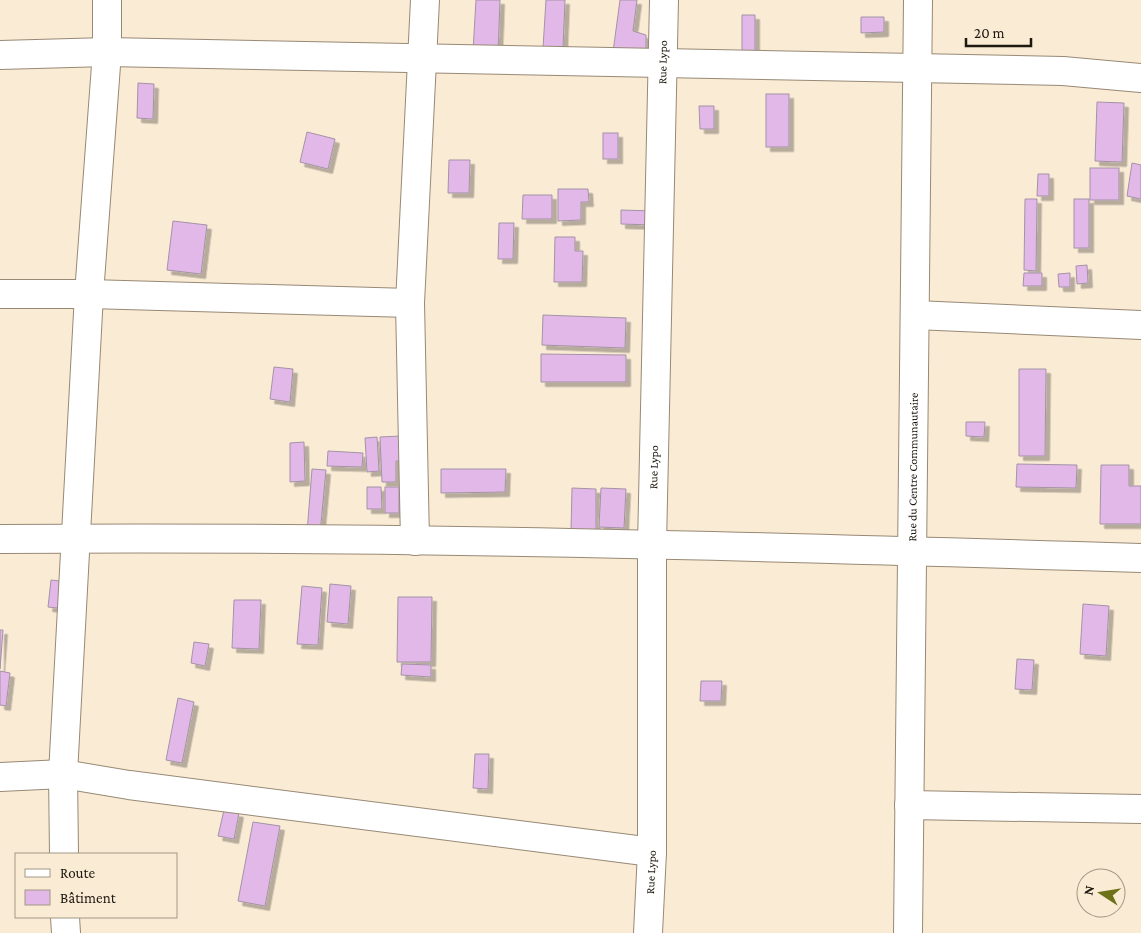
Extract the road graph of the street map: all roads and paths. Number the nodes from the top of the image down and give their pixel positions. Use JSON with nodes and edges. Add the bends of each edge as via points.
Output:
{"nodes":[{"id":1,"x":106,"y":0,"type":"edge"},
{"id":2,"x":425,"y":0,"type":"edge"},
{"id":3,"x":664,"y":0,"type":"edge"},
{"id":4,"x":918,"y":0,"type":"edge"},
{"id":5,"x":107,"y":52,"type":"junction"},
{"id":6,"x":0,"y":55,"type":"edge"},
{"id":7,"x":422,"y":60,"type":"junction"},
{"id":8,"x":664,"y":64,"type":"junction"},
{"id":9,"x":918,"y":70,"type":"junction"},
{"id":10,"x":1141,"y":78,"type":"edge"},
{"id":11,"x":0,"y":294,"type":"edge"},
{"id":12,"x":90,"y":294,"type":"junction"},
{"id":13,"x":410,"y":303,"type":"junction"},
{"id":14,"x":915,"y":316,"type":"junction"},
{"id":15,"x":1141,"y":325,"type":"edge"},
{"id":16,"x":78,"y":538,"type":"junction"},
{"id":17,"x":0,"y":539,"type":"edge"},
{"id":18,"x":415,"y":541,"type":"junction"},
{"id":19,"x":652,"y":546,"type":"junction"},
{"id":20,"x":912,"y":550,"type":"junction"},
{"id":21,"x":1141,"y":558,"type":"edge"},
{"id":22,"x":63,"y":774,"type":"junction"},
{"id":23,"x":0,"y":777,"type":"edge"},
{"id":24,"x":909,"y":806,"type":"junction"},
{"id":25,"x":1141,"y":809,"type":"edge"},
{"id":26,"x":652,"y":852,"type":"junction"},
{"id":27,"x":64,"y":853,"type":"edge"},
{"id":28,"x":65,"y":918,"type":"edge"},
{"id":29,"x":66,"y":933,"type":"edge"},
{"id":30,"x":648,"y":933,"type":"edge"},
{"id":31,"x":908,"y":933,"type":"edge"}],
"edges":[{"from":1,"to":5,"type":"street"},
{"from":2,"to":7,"type":"street"},
{"from":3,"to":8,"type":"street","name":"Rue Lypo"},
{"from":4,"to":9,"type":"street","name":"Rue du Centre Communautaire"},
{"from":5,"to":6,"type":"street"},
{"from":5,"to":7,"type":"street"},
{"from":5,"to":12,"type":"street"},
{"from":7,"to":8,"type":"street"},
{"from":7,"to":13,"type":"street"},
{"from":8,"to":9,"type":"street"},
{"from":8,"to":19,"type":"street","name":"Rue Lypo"},
{"from":9,"to":10,"type":"street","via":[[1063,72]]},
{"from":9,"to":14,"type":"street","name":"Rue du Centre Communautaire"},
{"from":11,"to":12,"type":"street"},
{"from":12,"to":13,"type":"street"},
{"from":12,"to":16,"type":"street"},
{"from":13,"to":18,"type":"street"},
{"from":14,"to":15,"type":"street"},
{"from":14,"to":20,"type":"street","name":"Rue du Centre Communautaire"},
{"from":16,"to":17,"type":"street"},
{"from":16,"to":18,"type":"street"},
{"from":16,"to":22,"type":"street"},
{"from":18,"to":19,"type":"street"},
{"from":19,"to":20,"type":"street"},
{"from":19,"to":26,"type":"street","name":"Rue Lypo"},
{"from":20,"to":21,"type":"street"},
{"from":20,"to":24,"type":"street","name":"Rue du Centre Communautaire"},
{"from":22,"to":23,"type":"street"},
{"from":22,"to":26,"type":"street"},
{"from":22,"to":27,"type":"street"},
{"from":24,"to":25,"type":"street"},
{"from":24,"to":31,"type":"street","name":"Rue du Centre Communautaire"},
{"from":26,"to":30,"type":"street","name":"Rue Lypo"},
{"from":28,"to":29,"type":"street"}]}
